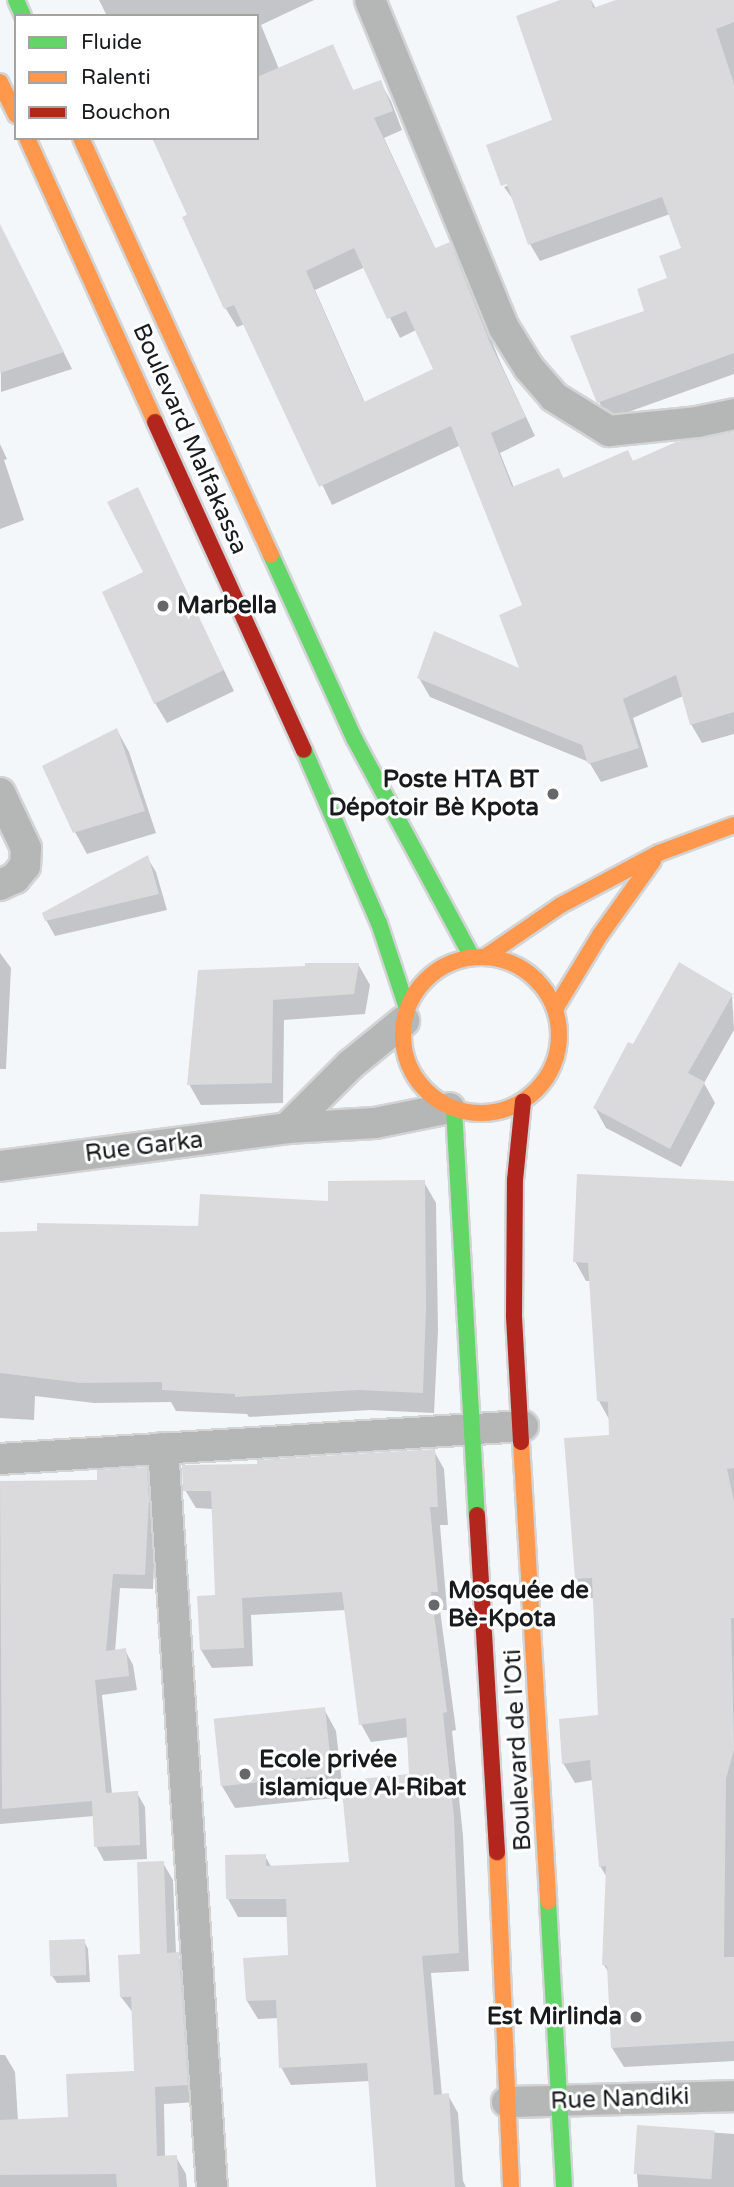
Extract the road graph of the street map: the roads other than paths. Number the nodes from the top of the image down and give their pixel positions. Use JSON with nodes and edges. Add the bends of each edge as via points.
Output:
{"nodes":[{"id":1,"x":370,"y":0,"type":"edge"},
{"id":2,"x":0,"y":82,"type":"edge"},
{"id":3,"x":14,"y":111,"type":"edge"},
{"id":4,"x":28,"y":140,"type":"edge"},
{"id":5,"x":82,"y":140,"type":"edge"},
{"id":6,"x":734,"y":414,"type":"edge"},
{"id":7,"x":0,"y":793,"type":"edge"},
{"id":8,"x":734,"y":825,"type":"edge"},
{"id":9,"x":659,"y":853,"type":"junction"},
{"id":10,"x":0,"y":885,"type":"edge"},
{"id":11,"x":478,"y":957,"type":"junction"},
{"id":12,"x":555,"y":1009,"type":"junction"},
{"id":13,"x":405,"y":1014,"type":"junction"},
{"id":14,"x":523,"y":1101,"type":"junction"},
{"id":15,"x":452,"y":1109,"type":"junction"},
{"id":16,"x":288,"y":1128,"type":"junction"},
{"id":17,"x":0,"y":1166,"type":"edge"},
{"id":18,"x":523,"y":1426,"type":"junction"},
{"id":19,"x":471,"y":1429,"type":"junction"},
{"id":20,"x":163,"y":1448,"type":"junction"},
{"id":21,"x":0,"y":1459,"type":"edge"},
{"id":22,"x":734,"y":2096,"type":"edge"},
{"id":23,"x":559,"y":2101,"type":"junction"},
{"id":24,"x":506,"y":2102,"type":"junction"},
{"id":25,"x":212,"y":2187,"type":"edge"},
{"id":26,"x":511,"y":2187,"type":"edge"},
{"id":27,"x":564,"y":2187,"type":"edge"}],
"edges":[{"from":1,"to":6,"type":"street","via":[[504,328],[537,378],[554,397],[610,431]]},
{"from":2,"to":3,"type":"main road"},
{"from":4,"to":13,"type":"main road","name":"Boulevard Malfakassa","via":[[314,757],[379,923]]},
{"from":5,"to":11,"type":"main road","name":"Boulevard Malfakassa","via":[[348,741]]},
{"from":7,"to":10,"type":"street","via":[[26,848],[25,866],[15,878]]},
{"from":8,"to":9,"type":"main road"},
{"from":9,"to":11,"type":"main road","via":[[561,905]]},
{"from":9,"to":12,"type":"main road","via":[[600,935]]},
{"from":11,"to":12,"type":"main road","via":[[501,959],[526,972]]},
{"from":11,"to":13,"type":"main road","via":[[451,962],[432,973]]},
{"from":12,"to":14,"type":"main road","via":[[558,1040],[551,1070]]},
{"from":13,"to":15,"type":"main road","via":[[403,1047],[412,1073],[428,1094]]},
{"from":13,"to":16,"type":"street"},
{"from":14,"to":15,"type":"main road","via":[[502,1111],[478,1114]]},
{"from":14,"to":18,"type":"main road","name":"Boulevard de l'Oti","via":[[513,1237]]},
{"from":15,"to":16,"type":"street","name":"Rue Garka","via":[[375,1123]]},
{"from":15,"to":19,"type":"main road","name":"Boulevard de l'Oti"},
{"from":16,"to":17,"type":"street","name":"Rue Garka"},
{"from":18,"to":19,"type":"street"},
{"from":18,"to":23,"type":"main road","name":"Boulevard de l'Oti"},
{"from":19,"to":20,"type":"street"},
{"from":19,"to":24,"type":"main road","name":"Boulevard de l'Oti","via":[[491,1710]]},
{"from":20,"to":21,"type":"street"},
{"from":20,"to":25,"type":"street"},
{"from":22,"to":23,"type":"street","name":"Rue Nandiki"},
{"from":23,"to":24,"type":"street","name":"Rue Nandiki"},
{"from":23,"to":27,"type":"main road","name":"Boulevard de l'Oti"},
{"from":24,"to":26,"type":"main road","name":"Boulevard de l'Oti"}]}
